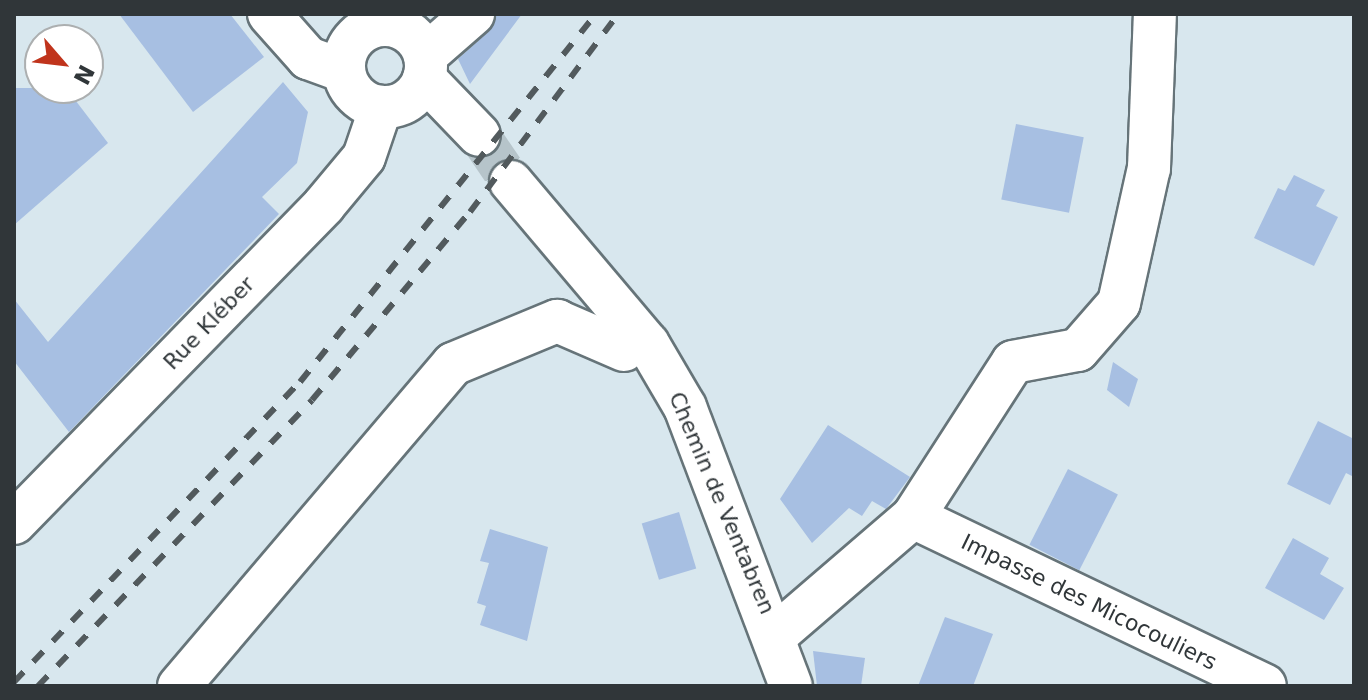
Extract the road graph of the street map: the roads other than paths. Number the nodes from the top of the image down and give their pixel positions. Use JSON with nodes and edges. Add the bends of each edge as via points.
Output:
{"nodes":[{"id":1,"x":269,"y":14,"type":"edge"},
{"id":2,"x":473,"y":14,"type":"edge"},
{"id":3,"x":1155,"y":14,"type":"edge"},
{"id":4,"x":369,"y":21,"type":"edge"},
{"id":5,"x":424,"y":67,"type":"junction"},
{"id":6,"x":344,"y":71,"type":"junction"},
{"id":7,"x":381,"y":107,"type":"junction"},
{"id":8,"x":479,"y":135,"type":"tunnel mouth"},
{"id":9,"x":511,"y":182,"type":"tunnel mouth"},
{"id":10,"x":624,"y":350,"type":"dead end"},
{"id":11,"x":913,"y":517,"type":"junction"},
{"id":12,"x":14,"y":523,"type":"edge"},
{"id":13,"x":777,"y":634,"type":"junction"},
{"id":14,"x":179,"y":686,"type":"edge"},
{"id":15,"x":791,"y":686,"type":"edge"},
{"id":16,"x":1265,"y":686,"type":"edge"}],
"edges":[{"from":1,"to":6,"type":"street","via":[[308,58]]},
{"from":2,"to":5,"type":"street"},
{"from":3,"to":11,"type":"street","via":[[1149,168],[1119,303],[1078,350],[1013,362]]},
{"from":4,"to":5,"type":"street","via":[[404,29]]},
{"from":4,"to":6,"type":"street","via":[[349,45]]},
{"from":5,"to":7,"type":"street","via":[[408,100]]},
{"from":5,"to":8,"type":"street"},
{"from":6,"to":7,"type":"street","via":[[356,96]]},
{"from":7,"to":12,"type":"street","name":"Rue Kléber","via":[[364,157],[324,205]]},
{"from":9,"to":13,"type":"street","name":"Chemin de Ventabren","via":[[648,344],[678,394]]},
{"from":10,"to":14,"type":"street","via":[[557,321],[453,364]]},
{"from":11,"to":13,"type":"street"},
{"from":11,"to":16,"type":"street","name":"Impasse des Micocouliers"},
{"from":13,"to":15,"type":"street","name":"Chemin de Ventabren"}]}
